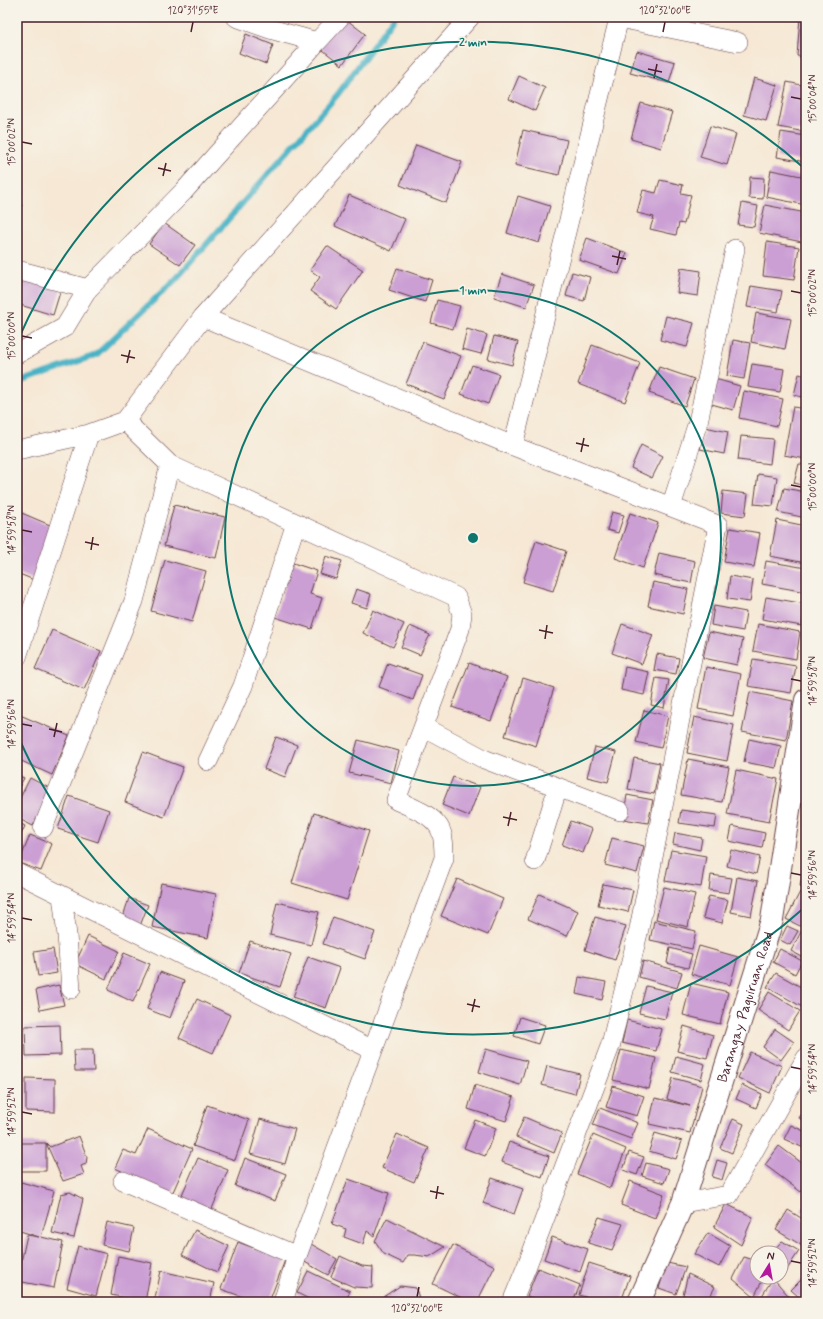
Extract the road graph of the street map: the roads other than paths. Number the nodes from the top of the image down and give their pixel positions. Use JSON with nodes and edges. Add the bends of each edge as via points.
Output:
{"nodes":[{"id":1,"x":236,"y":17,"type":"edge"},
{"id":2,"x":340,"y":17,"type":"edge"},
{"id":3,"x":470,"y":17,"type":"edge"},
{"id":4,"x":618,"y":18,"type":"edge"},
{"id":5,"x":317,"y":42,"type":"junction"},
{"id":6,"x":738,"y":42,"type":"dead end"},
{"id":7,"x":735,"y":249,"type":"dead end"},
{"id":8,"x":17,"y":270,"type":"edge"},
{"id":9,"x":88,"y":289,"type":"junction"},
{"id":10,"x":203,"y":316,"type":"junction"},
{"id":11,"x":17,"y":354,"type":"edge"},
{"id":12,"x":125,"y":421,"type":"junction"},
{"id":13,"x":89,"y":434,"type":"junction"},
{"id":14,"x":513,"y":446,"type":"junction"},
{"id":15,"x":17,"y":450,"type":"edge"},
{"id":16,"x":170,"y":465,"type":"junction"},
{"id":17,"x":671,"y":507,"type":"junction"},
{"id":18,"x":296,"y":523,"type":"junction"},
{"id":19,"x":17,"y":657,"type":"edge"},
{"id":20,"x":806,"y":700,"type":"edge"},
{"id":21,"x":424,"y":728,"type":"junction"},
{"id":22,"x":802,"y":748,"type":"edge"},
{"id":23,"x":208,"y":761,"type":"dead end"},
{"id":24,"x":558,"y":787,"type":"junction"},
{"id":25,"x":620,"y":811,"type":"dead end"},
{"id":26,"x":42,"y":828,"type":"dead end"},
{"id":27,"x":535,"y":861,"type":"dead end"},
{"id":28,"x":17,"y":873,"type":"edge"},
{"id":29,"x":62,"y":896,"type":"junction"},
{"id":30,"x":70,"y":989,"type":"dead end"},
{"id":31,"x":373,"y":1050,"type":"junction"},
{"id":32,"x":806,"y":1058,"type":"edge"},
{"id":33,"x":123,"y":1181,"type":"dead end"},
{"id":34,"x":683,"y":1203,"type":"junction"},
{"id":35,"x":297,"y":1256,"type":"junction"},
{"id":36,"x":284,"y":1302,"type":"edge"},
{"id":37,"x":512,"y":1302,"type":"edge"},
{"id":38,"x":639,"y":1302,"type":"edge"}],
"edges":[{"from":1,"to":5,"type":"street"},
{"from":2,"to":5,"type":"street"},
{"from":3,"to":10,"type":"street"},
{"from":4,"to":6,"type":"street"},
{"from":4,"to":14,"type":"street"},
{"from":5,"to":9,"type":"street","via":[[184,191]]},
{"from":7,"to":17,"type":"street","via":[[698,422]]},
{"from":8,"to":9,"type":"street"},
{"from":9,"to":11,"type":"street","via":[[65,327]]},
{"from":10,"to":12,"type":"street"},
{"from":10,"to":14,"type":"street"},
{"from":12,"to":13,"type":"street"},
{"from":12,"to":16,"type":"street"},
{"from":13,"to":15,"type":"street"},
{"from":13,"to":19,"type":"street"},
{"from":14,"to":17,"type":"street"},
{"from":16,"to":18,"type":"street"},
{"from":16,"to":26,"type":"street","via":[[134,601]]},
{"from":17,"to":37,"type":"street","via":[[718,525],[641,921],[611,1044]]},
{"from":18,"to":21,"type":"street","via":[[456,598],[462,614],[460,629]]},
{"from":18,"to":23,"type":"street","via":[[243,686]]},
{"from":20,"to":22,"type":"street","name":"Barangay Paguiruan Road"},
{"from":21,"to":24,"type":"street","via":[[484,759]]},
{"from":21,"to":31,"type":"street","via":[[396,800],[430,817],[439,827],[444,845],[444,858]]},
{"from":22,"to":34,"type":"street","name":"Barangay Paguiruan Road","via":[[772,920]]},
{"from":24,"to":25,"type":"street"},
{"from":24,"to":27,"type":"street"},
{"from":28,"to":29,"type":"street"},
{"from":29,"to":30,"type":"street"},
{"from":29,"to":31,"type":"street"},
{"from":31,"to":35,"type":"street"},
{"from":32,"to":34,"type":"street","via":[[729,1195]]},
{"from":33,"to":35,"type":"street"},
{"from":34,"to":38,"type":"street","name":"Barangay Paguiruan Road"},
{"from":35,"to":36,"type":"street"}]}
